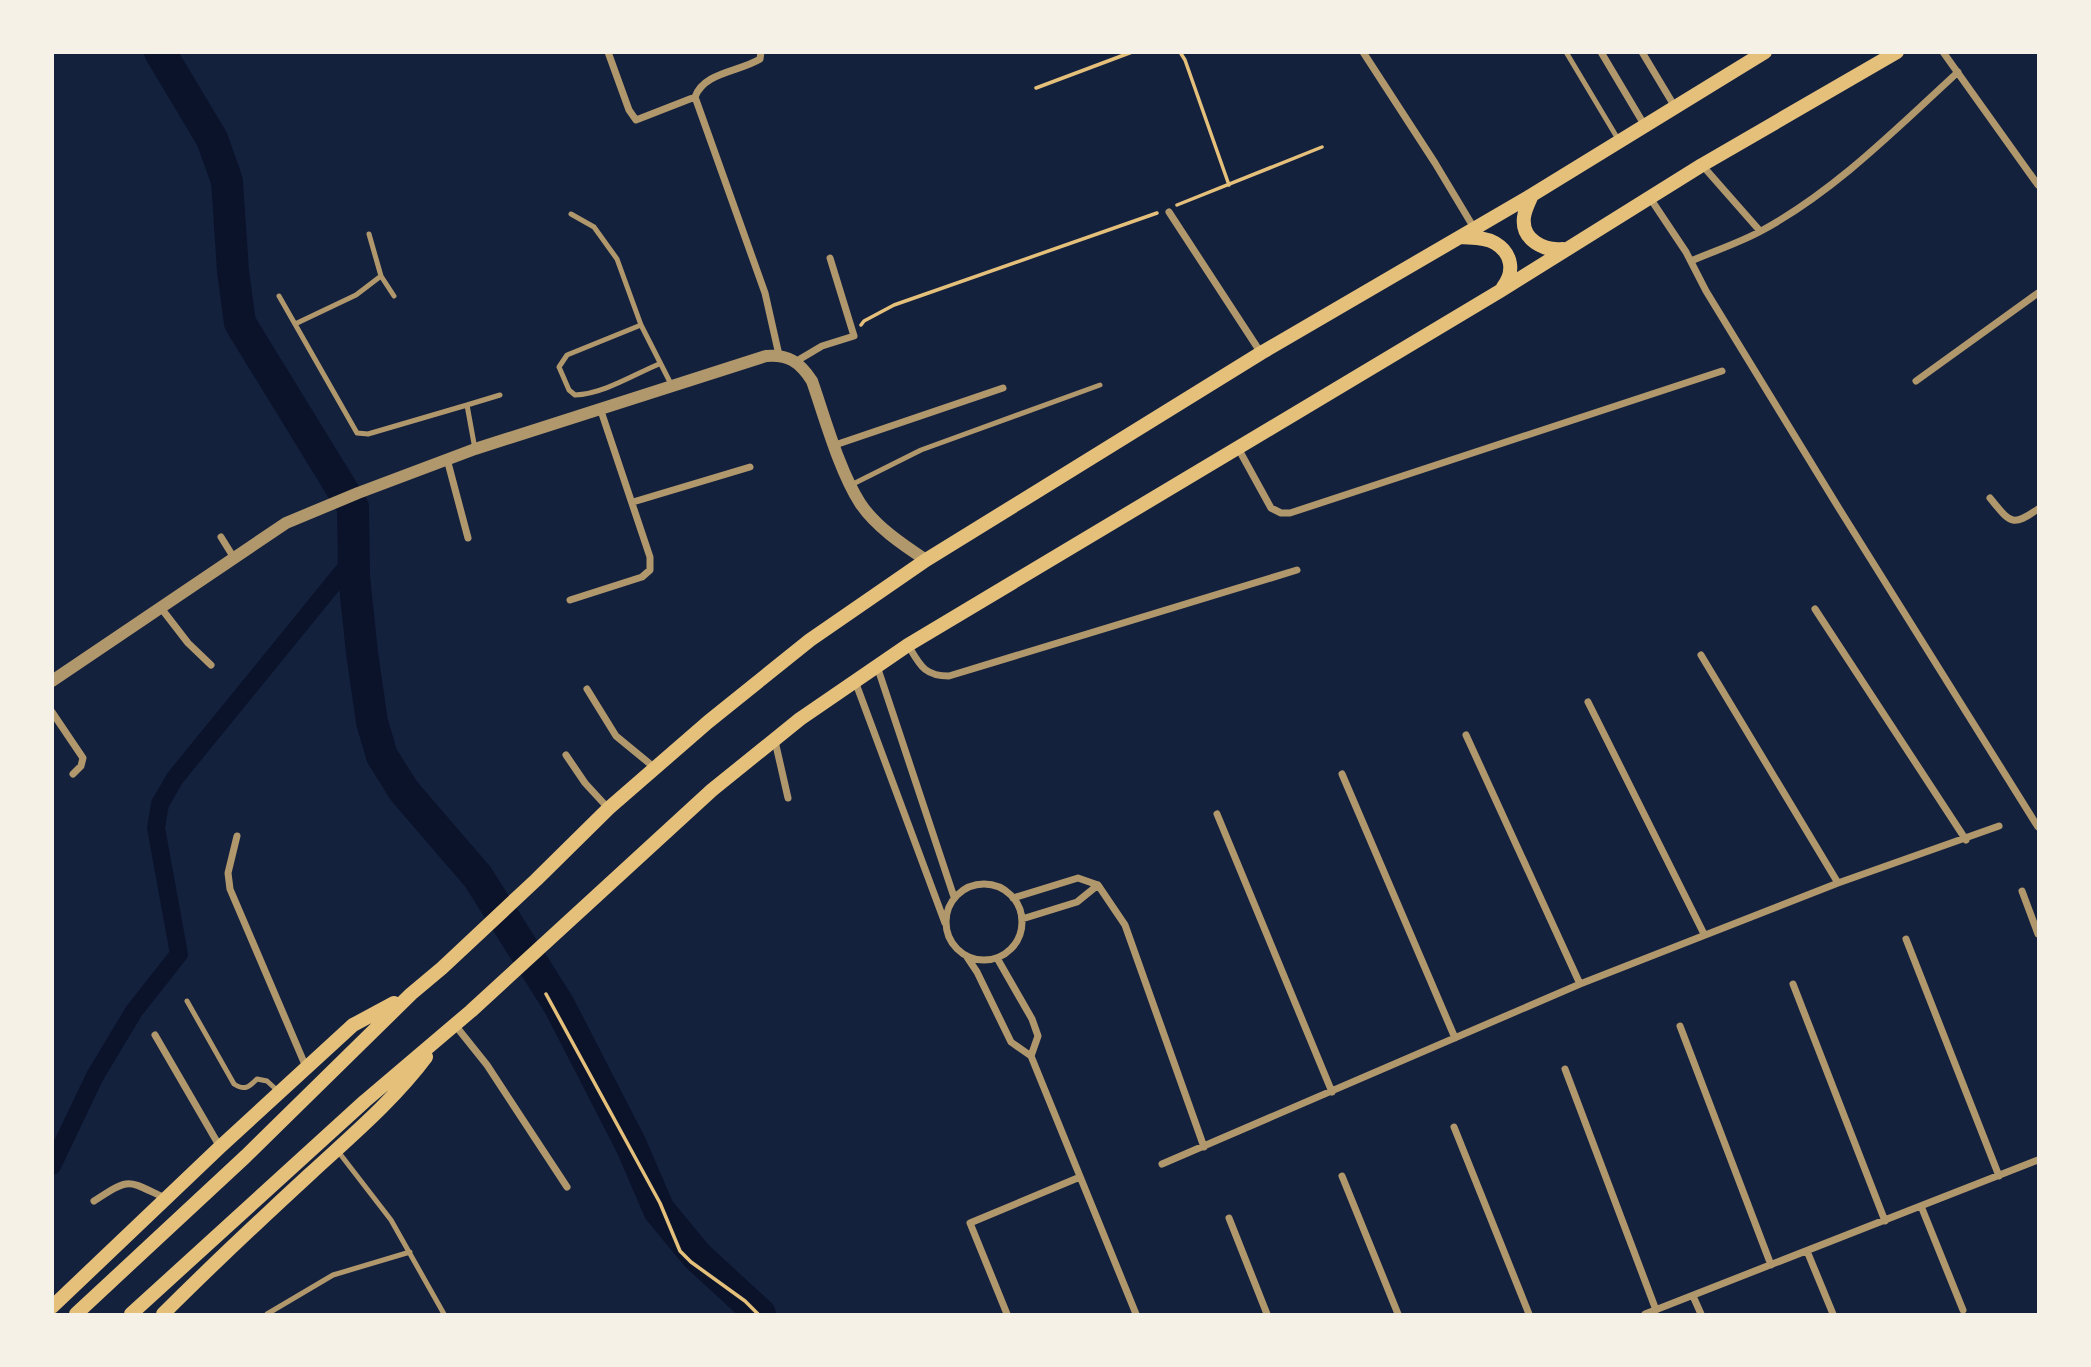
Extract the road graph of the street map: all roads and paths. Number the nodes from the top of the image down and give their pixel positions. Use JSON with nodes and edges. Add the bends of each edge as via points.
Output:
{"nodes":[{"id":1,"x":608,"y":52,"type":"edge"},
{"id":2,"x":761,"y":52,"type":"edge"},
{"id":3,"x":1132,"y":52,"type":"edge"},
{"id":4,"x":1180,"y":52,"type":"edge"},
{"id":5,"x":1363,"y":52,"type":"edge"},
{"id":6,"x":1566,"y":52,"type":"edge"},
{"id":7,"x":1601,"y":52,"type":"edge"},
{"id":8,"x":1642,"y":52,"type":"edge"},
{"id":9,"x":1765,"y":52,"type":"edge"},
{"id":10,"x":1897,"y":52,"type":"edge"},
{"id":11,"x":1943,"y":52,"type":"edge"},
{"id":12,"x":1958,"y":72,"type":"junction"},
{"id":13,"x":1036,"y":88,"type":"dead end"},
{"id":14,"x":695,"y":97,"type":"junction"},
{"id":15,"x":1675,"y":108,"type":"junction"},
{"id":16,"x":1645,"y":126,"type":"junction"},
{"id":17,"x":1619,"y":141,"type":"junction"},
{"id":18,"x":1322,"y":147,"type":"dead end"},
{"id":19,"x":1702,"y":165,"type":"junction"},
{"id":20,"x":1229,"y":185,"type":"junction"},
{"id":21,"x":2039,"y":185,"type":"edge"},
{"id":22,"x":1532,"y":195,"type":"junction"},
{"id":23,"x":1650,"y":197,"type":"junction"},
{"id":24,"x":1170,"y":210,"type":"joint"},
{"id":25,"x":1158,"y":212,"type":"dead end"},
{"id":26,"x":571,"y":214,"type":"dead end"},
{"id":27,"x":1474,"y":228,"type":"junction"},
{"id":28,"x":1760,"y":231,"type":"junction"},
{"id":29,"x":369,"y":234,"type":"dead end"},
{"id":30,"x":1461,"y":237,"type":"junction"},
{"id":31,"x":1564,"y":249,"type":"junction"},
{"id":32,"x":831,"y":258,"type":"dead end"},
{"id":33,"x":1691,"y":261,"type":"junction"},
{"id":34,"x":381,"y":276,"type":"junction"},
{"id":35,"x":1500,"y":291,"type":"junction"},
{"id":36,"x":2039,"y":293,"type":"edge"},
{"id":37,"x":279,"y":296,"type":"dead end"},
{"id":38,"x":394,"y":296,"type":"dead end"},
{"id":39,"x":295,"y":324,"type":"junction"},
{"id":40,"x":642,"y":325,"type":"junction"},
{"id":41,"x":854,"y":336,"type":"junction"},
{"id":42,"x":1261,"y":353,"type":"junction"},
{"id":43,"x":779,"y":355,"type":"junction"},
{"id":44,"x":796,"y":362,"type":"junction"},
{"id":45,"x":659,"y":364,"type":"junction"},
{"id":46,"x":1722,"y":371,"type":"dead end"},
{"id":47,"x":1916,"y":381,"type":"dead end"},
{"id":48,"x":1100,"y":385,"type":"dead end"},
{"id":49,"x":672,"y":386,"type":"junction"},
{"id":50,"x":1003,"y":388,"type":"dead end"},
{"id":51,"x":500,"y":395,"type":"dead end"},
{"id":52,"x":467,"y":405,"type":"junction"},
{"id":53,"x":600,"y":408,"type":"junction"},
{"id":54,"x":835,"y":445,"type":"junction"},
{"id":55,"x":1238,"y":448,"type":"junction"},
{"id":56,"x":475,"y":449,"type":"junction"},
{"id":57,"x":447,"y":460,"type":"junction"},
{"id":58,"x":750,"y":467,"type":"dead end"},
{"id":59,"x":851,"y":485,"type":"junction"},
{"id":60,"x":1990,"y":498,"type":"dead end"},
{"id":61,"x":633,"y":502,"type":"junction"},
{"id":62,"x":2039,"y":509,"type":"edge"},
{"id":63,"x":221,"y":537,"type":"dead end"},
{"id":64,"x":468,"y":538,"type":"dead end"},
{"id":65,"x":234,"y":558,"type":"junction"},
{"id":66,"x":926,"y":560,"type":"junction"},
{"id":67,"x":1297,"y":570,"type":"dead end"},
{"id":68,"x":570,"y":600,"type":"dead end"},
{"id":69,"x":161,"y":608,"type":"junction"},
{"id":70,"x":1815,"y":609,"type":"dead end"},
{"id":71,"x":908,"y":645,"type":"junction"},
{"id":72,"x":1701,"y":655,"type":"dead end"},
{"id":73,"x":211,"y":665,"type":"dead end"},
{"id":74,"x":877,"y":666,"type":"junction"},
{"id":75,"x":855,"y":680,"type":"junction"},
{"id":76,"x":52,"y":681,"type":"edge"},
{"id":77,"x":587,"y":689,"type":"dead end"},
{"id":78,"x":1588,"y":702,"type":"dead end"},
{"id":79,"x":52,"y":712,"type":"edge"},
{"id":80,"x":1466,"y":735,"type":"dead end"},
{"id":81,"x":775,"y":738,"type":"junction"},
{"id":82,"x":566,"y":755,"type":"dead end"},
{"id":83,"x":655,"y":769,"type":"junction"},
{"id":84,"x":73,"y":774,"type":"dead end"},
{"id":85,"x":1342,"y":774,"type":"dead end"},
{"id":86,"x":788,"y":798,"type":"dead end"},
{"id":87,"x":609,"y":808,"type":"junction"},
{"id":88,"x":1217,"y":814,"type":"dead end"},
{"id":89,"x":1999,"y":826,"type":"dead end"},
{"id":90,"x":2039,"y":827,"type":"edge"},
{"id":91,"x":237,"y":836,"type":"dead end"},
{"id":92,"x":1966,"y":840,"type":"junction"},
{"id":93,"x":1838,"y":883,"type":"junction"},
{"id":94,"x":1098,"y":885,"type":"junction"},
{"id":95,"x":2022,"y":891,"type":"dead end"},
{"id":96,"x":954,"y":897,"type":"junction"},
{"id":97,"x":1013,"y":898,"type":"junction"},
{"id":98,"x":1022,"y":919,"type":"junction"},
{"id":99,"x":945,"y":923,"type":"junction"},
{"id":100,"x":1704,"y":934,"type":"junction"},
{"id":101,"x":2039,"y":934,"type":"edge"},
{"id":102,"x":1906,"y":939,"type":"dead end"},
{"id":103,"x":966,"y":956,"type":"junction"},
{"id":104,"x":997,"y":958,"type":"junction"},
{"id":105,"x":1580,"y":984,"type":"junction"},
{"id":106,"x":1793,"y":984,"type":"dead end"},
{"id":107,"x":411,"y":994,"type":"junction"},
{"id":108,"x":546,"y":994,"type":"dead end"},
{"id":109,"x":187,"y":1001,"type":"dead end"},
{"id":110,"x":455,"y":1025,"type":"junction"},
{"id":111,"x":1680,"y":1026,"type":"dead end"},
{"id":112,"x":155,"y":1035,"type":"dead end"},
{"id":113,"x":1455,"y":1038,"type":"junction"},
{"id":114,"x":440,"y":1039,"type":"junction"},
{"id":115,"x":1031,"y":1056,"type":"junction"},
{"id":116,"x":306,"y":1067,"type":"junction"},
{"id":117,"x":1565,"y":1069,"type":"dead end"},
{"id":118,"x":279,"y":1092,"type":"junction"},
{"id":119,"x":1332,"y":1092,"type":"junction"},
{"id":120,"x":1454,"y":1127,"type":"dead end"},
{"id":121,"x":220,"y":1147,"type":"junction"},
{"id":122,"x":1204,"y":1147,"type":"junction"},
{"id":123,"x":337,"y":1150,"type":"junction"},
{"id":124,"x":2038,"y":1161,"type":"edge"},
{"id":125,"x":1162,"y":1164,"type":"dead end"},
{"id":126,"x":1342,"y":1176,"type":"dead end"},
{"id":127,"x":1999,"y":1176,"type":"junction"},
{"id":128,"x":1080,"y":1177,"type":"junction"},
{"id":129,"x":566,"y":1187,"type":"dead end"},
{"id":130,"x":166,"y":1198,"type":"junction"},
{"id":131,"x":94,"y":1201,"type":"dead end"},
{"id":132,"x":1921,"y":1206,"type":"junction"},
{"id":133,"x":1229,"y":1217,"type":"dead end"},
{"id":134,"x":1885,"y":1221,"type":"junction"},
{"id":135,"x":1807,"y":1251,"type":"junction"},
{"id":136,"x":410,"y":1252,"type":"junction"},
{"id":137,"x":1772,"y":1265,"type":"junction"},
{"id":138,"x":1693,"y":1296,"type":"junction"},
{"id":139,"x":52,"y":1307,"type":"edge"},
{"id":140,"x":1656,"y":1310,"type":"junction"},
{"id":141,"x":1963,"y":1310,"type":"dead end"},
{"id":142,"x":76,"y":1314,"type":"edge"},
{"id":143,"x":131,"y":1314,"type":"edge"},
{"id":144,"x":163,"y":1314,"type":"edge"},
{"id":145,"x":267,"y":1314,"type":"edge"},
{"id":146,"x":444,"y":1314,"type":"edge"},
{"id":147,"x":758,"y":1314,"type":"edge"},
{"id":148,"x":1007,"y":1314,"type":"edge"},
{"id":149,"x":1136,"y":1314,"type":"edge"},
{"id":150,"x":1267,"y":1314,"type":"edge"},
{"id":151,"x":1398,"y":1314,"type":"edge"},
{"id":152,"x":1529,"y":1314,"type":"edge"},
{"id":153,"x":1646,"y":1314,"type":"edge"},
{"id":154,"x":1701,"y":1314,"type":"edge"},
{"id":155,"x":1833,"y":1314,"type":"edge"}],
"edges":[{"from":1,"to":14,"type":"street","via":[[636,120]]},
{"from":2,"to":14,"type":"street","via":[[760,59],[747,67],[706,80]]},
{"from":3,"to":13,"type":"path"},
{"from":4,"to":20,"type":"path"},
{"from":5,"to":27,"type":"street"},
{"from":6,"to":17,"type":"lane"},
{"from":7,"to":16,"type":"street"},
{"from":8,"to":15,"type":"street"},
{"from":9,"to":15,"type":"main road"},
{"from":10,"to":19,"type":"main road"},
{"from":11,"to":12,"type":"street"},
{"from":12,"to":21,"type":"street"},
{"from":12,"to":28,"type":"street","via":[[1873,150]]},
{"from":14,"to":43,"type":"street","via":[[765,293]]},
{"from":15,"to":16,"type":"main road"},
{"from":16,"to":17,"type":"main road"},
{"from":17,"to":22,"type":"main road"},
{"from":18,"to":20,"type":"path"},
{"from":19,"to":23,"type":"main road"},
{"from":19,"to":28,"type":"street"},
{"from":20,"to":24,"type":"path"},
{"from":22,"to":27,"type":"main road"},
{"from":22,"to":31,"type":"main road","via":[[1524,213],[1527,233],[1543,248]]},
{"from":23,"to":31,"type":"main road"},
{"from":23,"to":33,"type":"street"},
{"from":24,"to":42,"type":"street"},
{"from":25,"to":41,"type":"path","via":[[894,305],[864,321]]},
{"from":26,"to":40,"type":"lane","via":[[594,227],[612,251]]},
{"from":27,"to":30,"type":"main road"},
{"from":28,"to":33,"type":"street"},
{"from":29,"to":34,"type":"lane"},
{"from":30,"to":35,"type":"main road","via":[[1482,238],[1502,250],[1511,269]]},
{"from":30,"to":42,"type":"main road"},
{"from":31,"to":35,"type":"main road"},
{"from":32,"to":41,"type":"street"},
{"from":33,"to":90,"type":"street","via":[[1819,476]]},
{"from":34,"to":38,"type":"lane"},
{"from":34,"to":39,"type":"lane","via":[[356,295]]},
{"from":35,"to":55,"type":"main road"},
{"from":36,"to":47,"type":"street"},
{"from":37,"to":39,"type":"lane"},
{"from":39,"to":52,"type":"lane","via":[[357,433],[368,434]]},
{"from":40,"to":45,"type":"lane"},
{"from":40,"to":45,"type":"lane","via":[[567,355],[559,367],[569,390],[580,395],[602,389]]},
{"from":41,"to":44,"type":"street","via":[[822,345]]},
{"from":42,"to":66,"type":"main road"},
{"from":43,"to":44,"type":"street"},
{"from":43,"to":49,"type":"street"},
{"from":44,"to":54,"type":"street","via":[[812,381]]},
{"from":45,"to":49,"type":"lane"},
{"from":46,"to":55,"type":"street","via":[[1290,513],[1271,508]]},
{"from":48,"to":59,"type":"lane","via":[[921,450]]},
{"from":49,"to":53,"type":"street"},
{"from":50,"to":54,"type":"street"},
{"from":51,"to":52,"type":"lane"},
{"from":52,"to":56,"type":"lane"},
{"from":53,"to":56,"type":"street"},
{"from":53,"to":61,"type":"street"},
{"from":54,"to":59,"type":"street"},
{"from":55,"to":71,"type":"main road"},
{"from":56,"to":57,"type":"street"},
{"from":57,"to":64,"type":"street"},
{"from":57,"to":65,"type":"street","via":[[286,523]]},
{"from":58,"to":61,"type":"street"},
{"from":59,"to":66,"type":"street","via":[[869,514]]},
{"from":60,"to":62,"type":"street","via":[[2013,522]]},
{"from":61,"to":68,"type":"street","via":[[650,570],[642,577]]},
{"from":63,"to":65,"type":"street"},
{"from":65,"to":69,"type":"street"},
{"from":66,"to":83,"type":"main road","via":[[810,640]]},
{"from":67,"to":71,"type":"street","via":[[949,676],[926,671]]},
{"from":69,"to":73,"type":"street"},
{"from":69,"to":76,"type":"street"},
{"from":70,"to":92,"type":"street"},
{"from":71,"to":74,"type":"main road"},
{"from":72,"to":93,"type":"street"},
{"from":74,"to":75,"type":"main road"},
{"from":74,"to":96,"type":"street"},
{"from":75,"to":81,"type":"main road"},
{"from":75,"to":99,"type":"street"},
{"from":77,"to":83,"type":"street","via":[[616,736]]},
{"from":78,"to":100,"type":"street"},
{"from":79,"to":84,"type":"street","via":[[83,758]]},
{"from":80,"to":105,"type":"street"},
{"from":81,"to":86,"type":"street"},
{"from":81,"to":110,"type":"main road"},
{"from":82,"to":87,"type":"street"},
{"from":83,"to":87,"type":"main road"},
{"from":85,"to":113,"type":"street"},
{"from":87,"to":107,"type":"main road"},
{"from":88,"to":119,"type":"street"},
{"from":89,"to":92,"type":"street"},
{"from":91,"to":116,"type":"street","via":[[228,873],[230,889]]},
{"from":92,"to":93,"type":"street"},
{"from":93,"to":100,"type":"street"},
{"from":94,"to":97,"type":"street","via":[[1078,878]]},
{"from":94,"to":98,"type":"street","via":[[1077,902]]},
{"from":94,"to":122,"type":"street","via":[[1125,925]]},
{"from":95,"to":101,"type":"street"},
{"from":96,"to":97,"type":"street","via":[[976,884],[988,884]]},
{"from":96,"to":99,"type":"street"},
{"from":97,"to":98,"type":"street"},
{"from":98,"to":104,"type":"street","via":[[1016,943]]},
{"from":99,"to":103,"type":"street","via":[[951,942]]},
{"from":100,"to":105,"type":"street"},
{"from":102,"to":127,"type":"street"},
{"from":103,"to":104,"type":"street"},
{"from":103,"to":115,"type":"street","via":[[1012,1042]]},
{"from":104,"to":115,"type":"street","via":[[1038,1036]]},
{"from":105,"to":113,"type":"street"},
{"from":106,"to":134,"type":"street"},
{"from":107,"to":116,"type":"main road","via":[[353,1025]]},
{"from":107,"to":142,"type":"main road"},
{"from":108,"to":147,"type":"path","via":[[660,1203],[680,1251]]},
{"from":109,"to":118,"type":"lane","via":[[234,1084],[248,1088],[257,1079]]},
{"from":110,"to":114,"type":"main road"},
{"from":110,"to":129,"type":"street"},
{"from":111,"to":137,"type":"street"},
{"from":112,"to":121,"type":"street"},
{"from":113,"to":119,"type":"street"},
{"from":114,"to":123,"type":"main road","via":[[414,1074]]},
{"from":114,"to":143,"type":"main road"},
{"from":115,"to":128,"type":"street"},
{"from":116,"to":118,"type":"main road"},
{"from":117,"to":140,"type":"street"},
{"from":118,"to":121,"type":"main road"},
{"from":119,"to":122,"type":"street"},
{"from":120,"to":152,"type":"street"},
{"from":121,"to":130,"type":"main road"},
{"from":122,"to":125,"type":"street"},
{"from":123,"to":136,"type":"lane"},
{"from":123,"to":144,"type":"main road"},
{"from":124,"to":127,"type":"street"},
{"from":126,"to":151,"type":"street"},
{"from":127,"to":132,"type":"street"},
{"from":128,"to":148,"type":"street","via":[[970,1223]]},
{"from":128,"to":149,"type":"street"},
{"from":130,"to":131,"type":"street","via":[[122,1183]]},
{"from":130,"to":139,"type":"main road"},
{"from":132,"to":134,"type":"street"},
{"from":132,"to":141,"type":"street"},
{"from":133,"to":150,"type":"street"},
{"from":134,"to":135,"type":"street"},
{"from":135,"to":137,"type":"street"},
{"from":135,"to":155,"type":"street"},
{"from":136,"to":145,"type":"lane","via":[[333,1275]]},
{"from":136,"to":146,"type":"lane"},
{"from":137,"to":138,"type":"street"},
{"from":138,"to":140,"type":"street"},
{"from":138,"to":154,"type":"street"},
{"from":140,"to":153,"type":"street"}]}
